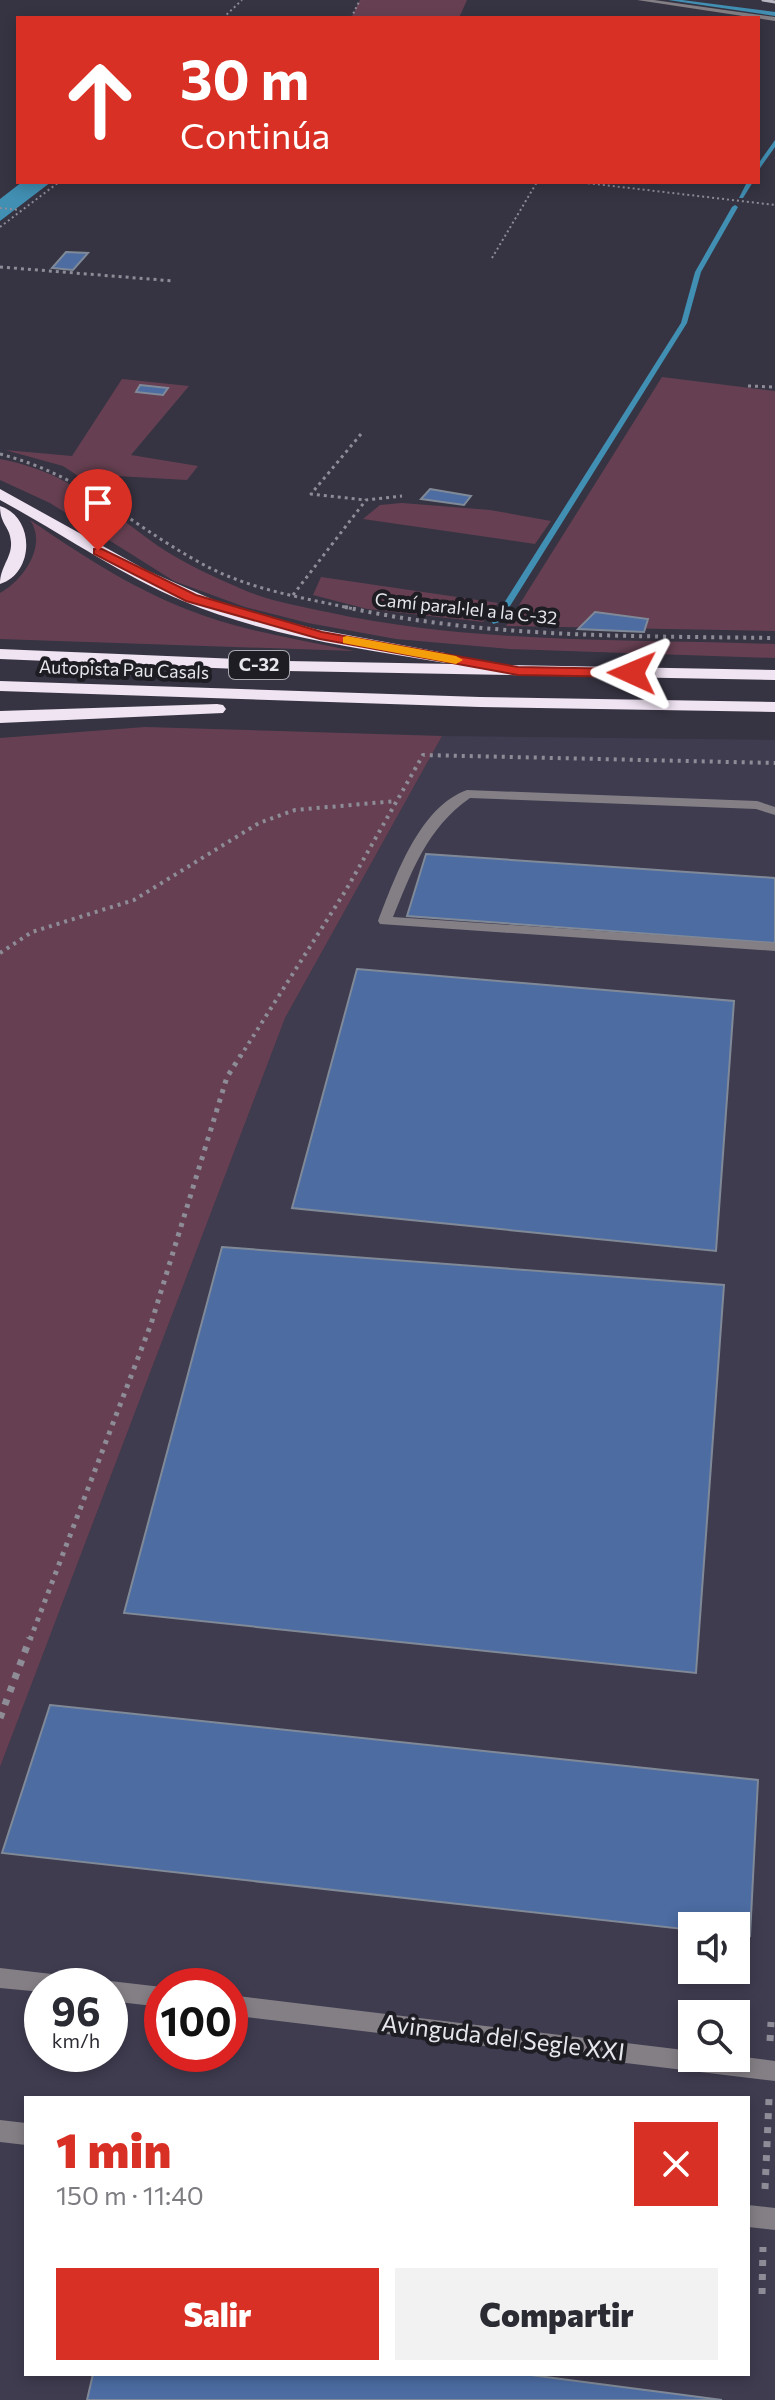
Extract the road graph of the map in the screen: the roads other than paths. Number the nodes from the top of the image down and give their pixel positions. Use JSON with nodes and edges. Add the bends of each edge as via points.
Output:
{"nodes":[{"id":1,"x":640,"y":0,"type":"edge"},
{"id":2,"x":754,"y":16,"type":"edge"},
{"id":3,"x":0,"y":494,"type":"edge"},
{"id":4,"x":0,"y":511,"type":"edge"},
{"id":5,"x":0,"y":579,"type":"edge"},
{"id":6,"x":0,"y":654,"type":"edge"},
{"id":7,"x":518,"y":671,"type":"junction"},
{"id":8,"x":775,"y":675,"type":"edge"},
{"id":9,"x":0,"y":686,"type":"edge"},
{"id":10,"x":480,"y":702,"type":"junction"},
{"id":11,"x":775,"y":707,"type":"edge"},
{"id":12,"x":0,"y":717,"type":"edge"},
{"id":13,"x":775,"y":811,"type":"edge"},
{"id":14,"x":775,"y":947,"type":"edge"},
{"id":15,"x":0,"y":1978,"type":"edge"},
{"id":16,"x":24,"y":1981,"type":"edge"},
{"id":17,"x":248,"y":2007,"type":"edge"},
{"id":18,"x":773,"y":2070,"type":"edge"},
{"id":19,"x":0,"y":2131,"type":"edge"},
{"id":20,"x":24,"y":2134,"type":"edge"}],
"edges":[{"from":1,"to":2,"type":"street"},
{"from":3,"to":7,"type":"highway","via":[[142,576],[191,598],[320,635]]},
{"from":4,"to":5,"type":"highway","via":[[20,537],[14,564]]},
{"from":6,"to":7,"type":"highway","name":"Autopista Pau Casals","number":"C-32"},
{"from":7,"to":8,"type":"highway","name":"Autopista Pau Casals","number":"C-32"},
{"from":9,"to":10,"type":"highway","name":"Autopista Pau Casals","number":"C-32"},
{"from":10,"to":11,"type":"highway","name":"Autopista Pau Casals","number":"C-32"},
{"from":10,"to":12,"type":"highway"},
{"from":13,"to":14,"type":"street","via":[[757,805],[467,794],[449,805],[416,844],[385,921]]},
{"from":15,"to":16,"type":"street"},
{"from":17,"to":18,"type":"street","name":"Avinguda del Segle XXI"},
{"from":19,"to":20,"type":"street"}]}
